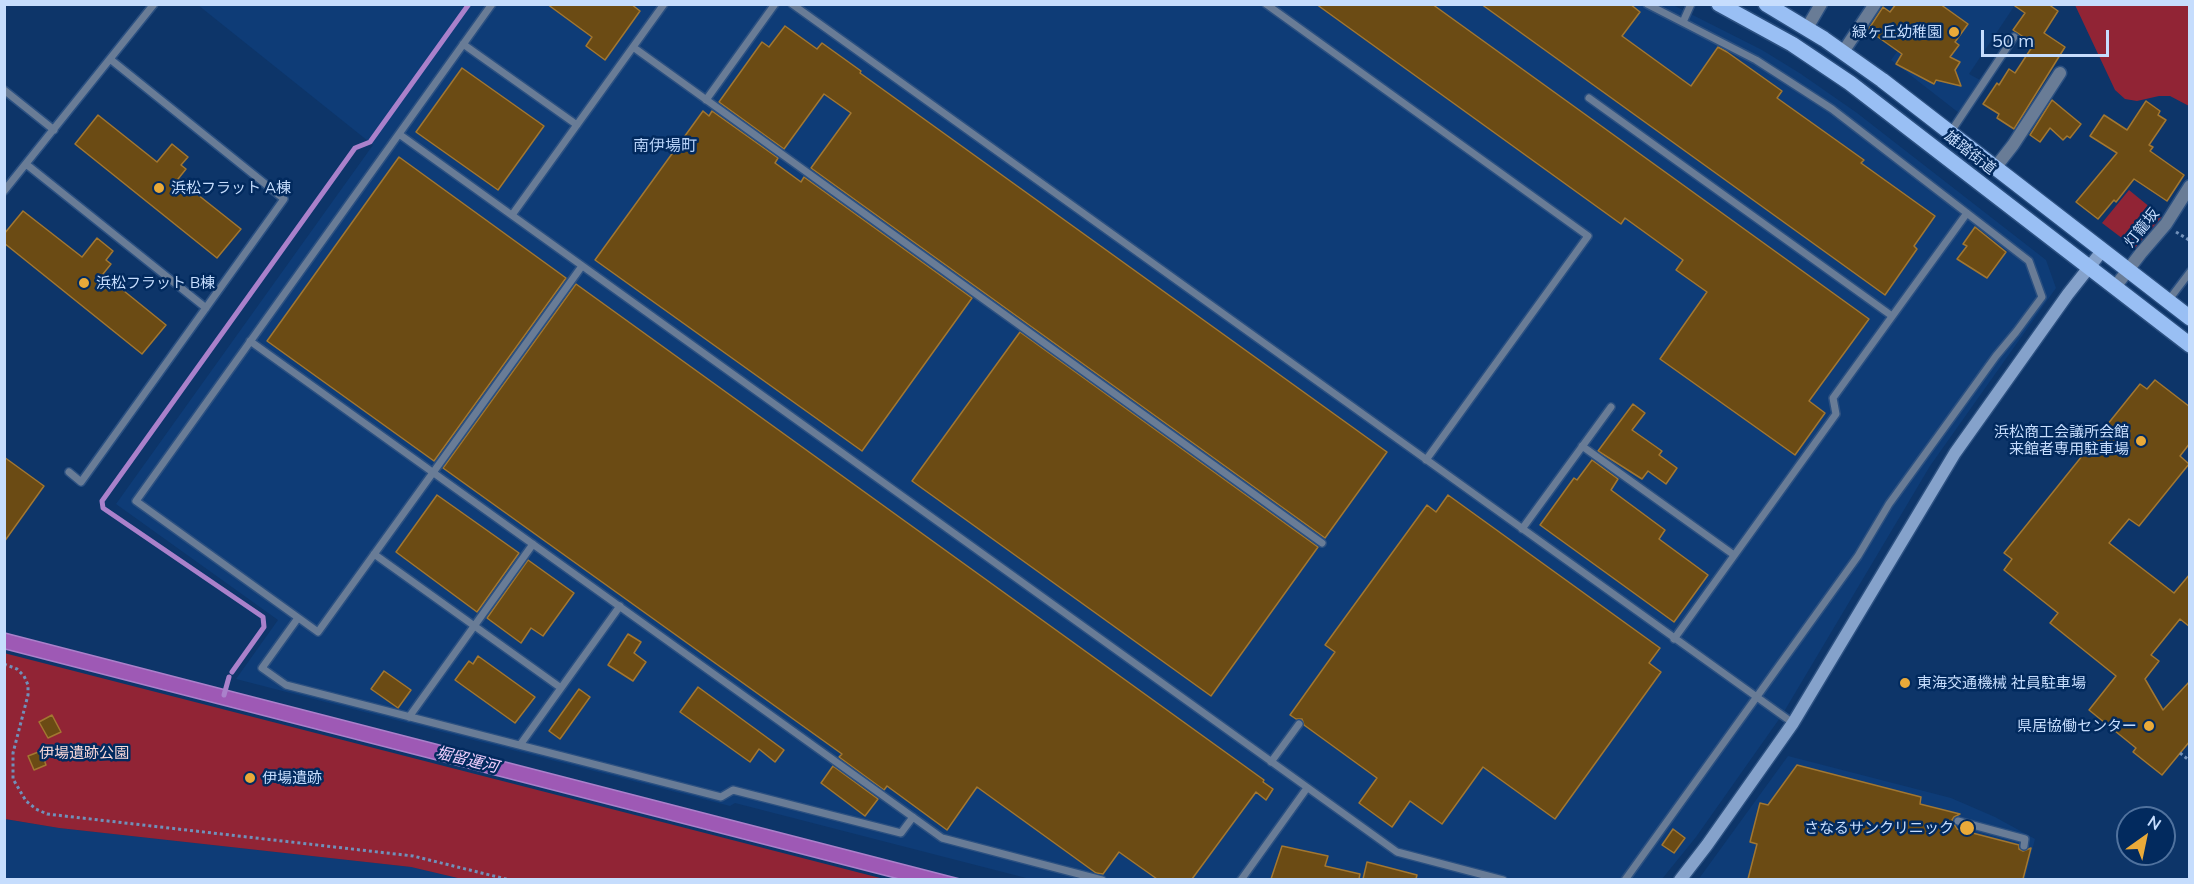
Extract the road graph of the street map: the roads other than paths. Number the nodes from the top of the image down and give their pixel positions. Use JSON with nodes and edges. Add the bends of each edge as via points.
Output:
{"nodes":[{"id":1,"x":154,"y":4,"type":"edge"},
{"id":2,"x":492,"y":4,"type":"edge"},
{"id":3,"x":652,"y":4,"type":"edge"},
{"id":4,"x":775,"y":4,"type":"edge"},
{"id":5,"x":792,"y":4,"type":"edge"},
{"id":6,"x":1266,"y":4,"type":"edge"},
{"id":7,"x":1647,"y":4,"type":"edge"},
{"id":8,"x":1691,"y":4,"type":"edge"},
{"id":9,"x":1719,"y":4,"type":"edge"},
{"id":10,"x":1766,"y":4,"type":"edge"},
{"id":11,"x":1821,"y":4,"type":"edge"},
{"id":12,"x":1875,"y":4,"type":"edge"},
{"id":13,"x":662,"y":7,"type":"edge"},
{"id":14,"x":1683,"y":22,"type":"junction"},
{"id":15,"x":1807,"y":28,"type":"junction"},
{"id":16,"x":2014,"y":38,"type":"dead end"},
{"id":17,"x":464,"y":44,"type":"junction"},
{"id":18,"x":633,"y":47,"type":"junction"},
{"id":19,"x":1842,"y":52,"type":"junction"},
{"id":20,"x":110,"y":59,"type":"junction"},
{"id":21,"x":2060,"y":73,"type":"dead end"},
{"id":22,"x":4,"y":90,"type":"edge"},
{"id":23,"x":1589,"y":98,"type":"dead end"},
{"id":24,"x":706,"y":100,"type":"junction"},
{"id":25,"x":577,"y":125,"type":"junction"},
{"id":26,"x":54,"y":130,"type":"junction"},
{"id":27,"x":1950,"y":133,"type":"junction"},
{"id":28,"x":399,"y":134,"type":"junction"},
{"id":29,"x":26,"y":164,"type":"junction"},
{"id":30,"x":1995,"y":168,"type":"junction"},
{"id":31,"x":2190,"y":186,"type":"edge"},
{"id":32,"x":4,"y":191,"type":"edge"},
{"id":33,"x":1966,"y":213,"type":"junction"},
{"id":34,"x":512,"y":215,"type":"junction"},
{"id":35,"x":2103,"y":251,"type":"junction"},
{"id":36,"x":582,"y":266,"type":"junction"},
{"id":37,"x":2089,"y":268,"type":"junction"},
{"id":38,"x":2128,"y":270,"type":"junction"},
{"id":39,"x":2190,"y":272,"type":"edge"},
{"id":40,"x":2115,"y":287,"type":"junction"},
{"id":41,"x":2168,"y":301,"type":"junction"},
{"id":42,"x":206,"y":308,"type":"junction"},
{"id":43,"x":1892,"y":316,"type":"junction"},
{"id":44,"x":2190,"y":318,"type":"edge"},
{"id":45,"x":250,"y":341,"type":"junction"},
{"id":46,"x":2190,"y":345,"type":"edge"},
{"id":47,"x":1611,"y":406,"type":"dead end"},
{"id":48,"x":1582,"y":446,"type":"junction"},
{"id":49,"x":1426,"y":460,"type":"junction"},
{"id":50,"x":69,"y":472,"type":"dead end"},
{"id":51,"x":433,"y":472,"type":"junction"},
{"id":52,"x":1522,"y":530,"type":"junction"},
{"id":53,"x":1322,"y":543,"type":"dead end"},
{"id":54,"x":533,"y":544,"type":"junction"},
{"id":55,"x":374,"y":554,"type":"junction"},
{"id":56,"x":1734,"y":555,"type":"junction"},
{"id":57,"x":620,"y":606,"type":"junction"},
{"id":58,"x":298,"y":618,"type":"junction"},
{"id":59,"x":474,"y":626,"type":"junction"},
{"id":60,"x":1674,"y":639,"type":"junction"},
{"id":61,"x":561,"y":688,"type":"junction"},
{"id":62,"x":1756,"y":698,"type":"junction"},
{"id":63,"x":409,"y":717,"type":"junction"},
{"id":64,"x":1793,"y":723,"type":"junction"},
{"id":65,"x":1299,"y":724,"type":"dead end"},
{"id":66,"x":520,"y":745,"type":"junction"},
{"id":67,"x":1271,"y":762,"type":"junction"},
{"id":68,"x":1307,"y":788,"type":"junction"},
{"id":69,"x":913,"y":817,"type":"junction"},
{"id":70,"x":1958,"y":821,"type":"dead end"},
{"id":71,"x":2024,"y":846,"type":"dead end"},
{"id":72,"x":1102,"y":879,"type":"edge"},
{"id":73,"x":1241,"y":879,"type":"edge"},
{"id":74,"x":1503,"y":879,"type":"edge"},
{"id":75,"x":1625,"y":879,"type":"edge"},
{"id":76,"x":1680,"y":879,"type":"edge"}],
"edges":[{"from":1,"to":20,"type":"lane"},
{"from":2,"to":17,"type":"lane"},
{"from":3,"to":13,"type":"lane"},
{"from":4,"to":24,"type":"lane"},
{"from":5,"to":49,"type":"lane"},
{"from":6,"to":49,"type":"lane","via":[[1588,236]]},
{"from":7,"to":14,"type":"lane"},
{"from":8,"to":14,"type":"lane"},
{"from":9,"to":37,"type":"main road","name":"雄踏街道","via":[[1772,32],[1851,83]]},
{"from":10,"to":15,"type":"main road","name":"雄踏街道"},
{"from":11,"to":15,"type":"street"},
{"from":12,"to":19,"type":"street"},
{"from":13,"to":18,"type":"lane"},
{"from":14,"to":33,"type":"lane","via":[[1814,96]]},
{"from":15,"to":19,"type":"main road","name":"雄踏街道"},
{"from":16,"to":27,"type":"lane"},
{"from":17,"to":25,"type":"lane"},
{"from":17,"to":28,"type":"lane"},
{"from":18,"to":24,"type":"lane"},
{"from":18,"to":25,"type":"lane"},
{"from":19,"to":27,"type":"main road","name":"雄踏街道"},
{"from":20,"to":26,"type":"lane"},
{"from":20,"to":42,"type":"lane","via":[[284,199]]},
{"from":21,"to":30,"type":"street"},
{"from":22,"to":26,"type":"lane"},
{"from":23,"to":43,"type":"lane"},
{"from":24,"to":53,"type":"lane"},
{"from":25,"to":34,"type":"lane"},
{"from":26,"to":29,"type":"lane"},
{"from":27,"to":30,"type":"main road","name":"雄踏街道"},
{"from":28,"to":34,"type":"lane"},
{"from":28,"to":45,"type":"lane"},
{"from":29,"to":32,"type":"lane"},
{"from":29,"to":42,"type":"lane"},
{"from":30,"to":35,"type":"main road","name":"雄踏街道"},
{"from":31,"to":38,"type":"street","name":"灯籠坂","via":[[2166,224]]},
{"from":33,"to":43,"type":"lane"},
{"from":33,"to":62,"type":"lane","via":[[2030,261],[2042,297],[1895,495],[1858,556]]},
{"from":34,"to":36,"type":"lane"},
{"from":35,"to":37,"type":"street"},
{"from":35,"to":38,"type":"main road","name":"雄踏街道"},
{"from":36,"to":51,"type":"lane"},
{"from":36,"to":67,"type":"lane"},
{"from":37,"to":40,"type":"main road","name":"雄踏街道"},
{"from":37,"to":64,"type":"street","via":[[1947,465]]},
{"from":38,"to":40,"type":"street","name":"灯籠坂"},
{"from":38,"to":41,"type":"main road","name":"雄踏街道"},
{"from":39,"to":41,"type":"lane"},
{"from":40,"to":46,"type":"main road","name":"雄踏街道"},
{"from":41,"to":44,"type":"main road","name":"雄踏街道"},
{"from":42,"to":50,"type":"lane","via":[[81,482]]},
{"from":43,"to":56,"type":"lane","via":[[1833,398],[1836,414]]},
{"from":45,"to":51,"type":"lane"},
{"from":45,"to":58,"type":"lane","via":[[136,501]]},
{"from":47,"to":48,"type":"lane"},
{"from":48,"to":52,"type":"lane"},
{"from":48,"to":56,"type":"lane"},
{"from":49,"to":52,"type":"lane"},
{"from":51,"to":54,"type":"lane"},
{"from":51,"to":55,"type":"lane"},
{"from":52,"to":60,"type":"lane"},
{"from":54,"to":57,"type":"lane"},
{"from":54,"to":59,"type":"lane"},
{"from":55,"to":58,"type":"lane","via":[[318,632]]},
{"from":55,"to":59,"type":"lane"},
{"from":56,"to":60,"type":"lane"},
{"from":57,"to":61,"type":"lane"},
{"from":57,"to":69,"type":"lane"},
{"from":58,"to":63,"type":"lane","via":[[262,668],[285,685]]},
{"from":59,"to":61,"type":"lane"},
{"from":59,"to":63,"type":"lane"},
{"from":60,"to":62,"type":"lane"},
{"from":61,"to":66,"type":"lane"},
{"from":62,"to":64,"type":"lane"},
{"from":62,"to":75,"type":"lane"},
{"from":63,"to":66,"type":"lane"},
{"from":64,"to":76,"type":"street"},
{"from":65,"to":67,"type":"lane"},
{"from":66,"to":69,"type":"lane","via":[[721,797],[733,790],[901,833]]},
{"from":67,"to":68,"type":"lane"},
{"from":68,"to":73,"type":"lane"},
{"from":68,"to":74,"type":"lane","via":[[1397,852]]},
{"from":69,"to":72,"type":"lane","via":[[942,838]]},
{"from":70,"to":71,"type":"lane","via":[[2025,839]]}]}
